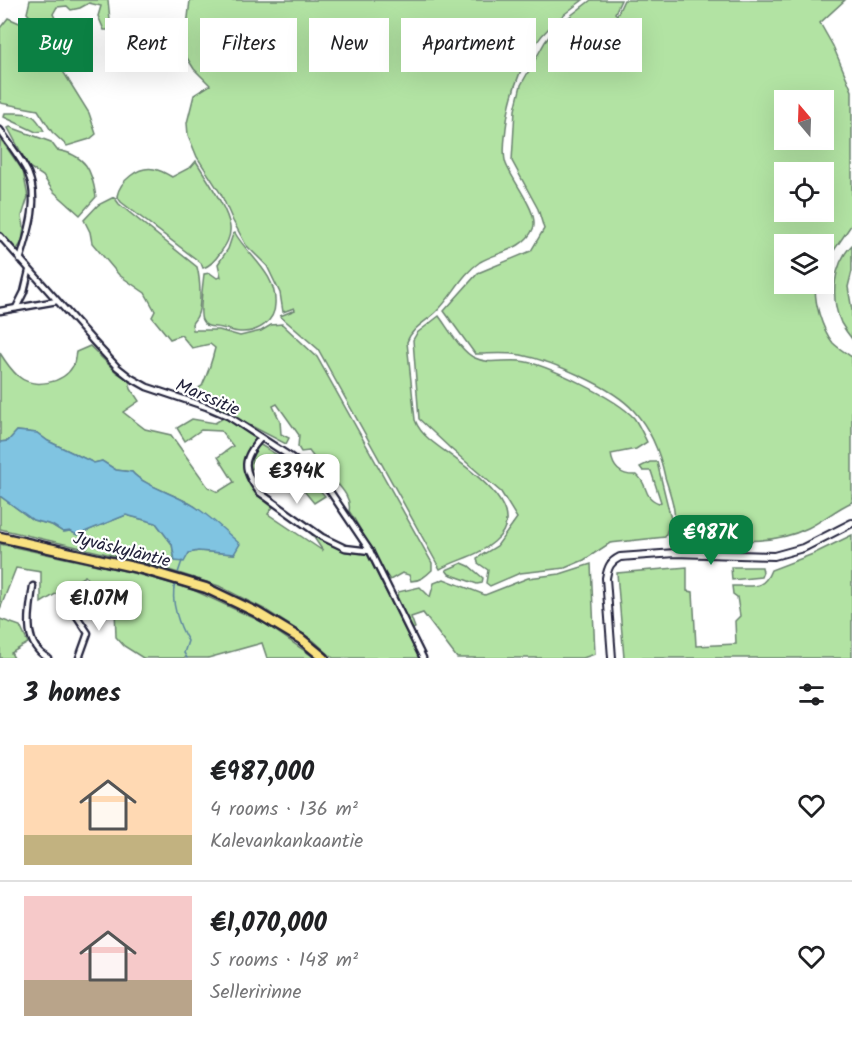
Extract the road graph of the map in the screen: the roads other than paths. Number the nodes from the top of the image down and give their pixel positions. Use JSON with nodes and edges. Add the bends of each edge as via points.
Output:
{"nodes":[{"id":1,"x":0,"y":130,"type":"edge"},
{"id":2,"x":0,"y":236,"type":"edge"},
{"id":3,"x":20,"y":260,"type":"junction"},
{"id":4,"x":29,"y":271,"type":"junction"},
{"id":5,"x":57,"y":301,"type":"junction"},
{"id":6,"x":16,"y":308,"type":"junction"},
{"id":7,"x":0,"y":311,"type":"edge"},
{"id":8,"x":261,"y":438,"type":"junction"},
{"id":9,"x":852,"y":523,"type":"edge"},
{"id":10,"x":0,"y":537,"type":"edge"},
{"id":11,"x":370,"y":551,"type":"junction"},
{"id":12,"x":33,"y":586,"type":"dead end"},
{"id":13,"x":74,"y":612,"type":"dead end"},
{"id":14,"x":48,"y":658,"type":"edge"},
{"id":15,"x":79,"y":658,"type":"edge"},
{"id":16,"x":324,"y":658,"type":"edge"},
{"id":17,"x":423,"y":658,"type":"edge"},
{"id":18,"x":612,"y":658,"type":"edge"}],
"edges":[{"from":1,"to":3,"type":"street","via":[[31,183],[31,220]]},
{"from":2,"to":3,"type":"street","name":"Marssitie"},
{"from":3,"to":4,"type":"street","name":"Marssitie"},
{"from":4,"to":5,"type":"street","name":"Marssitie"},
{"from":4,"to":6,"type":"street"},
{"from":5,"to":6,"type":"street"},
{"from":5,"to":8,"type":"street","name":"Marssitie","via":[[131,378],[217,411]]},
{"from":6,"to":7,"type":"street"},
{"from":8,"to":11,"type":"street","name":"Marssitie","via":[[329,490]]},
{"from":8,"to":11,"type":"street","via":[[245,465],[259,492],[322,537],[345,548]]},
{"from":9,"to":18,"type":"street","via":[[803,548],[774,556],[675,553],[612,561],[606,578]]},
{"from":10,"to":16,"type":"highway","name":"Jyväskyläntie","via":[[142,569],[206,588],[302,639]]},
{"from":11,"to":17,"type":"street","name":"Marssitie"},
{"from":12,"to":14,"type":"street","via":[[30,637],[40,654]]},
{"from":13,"to":15,"type":"street","via":[[88,633]]}]}
